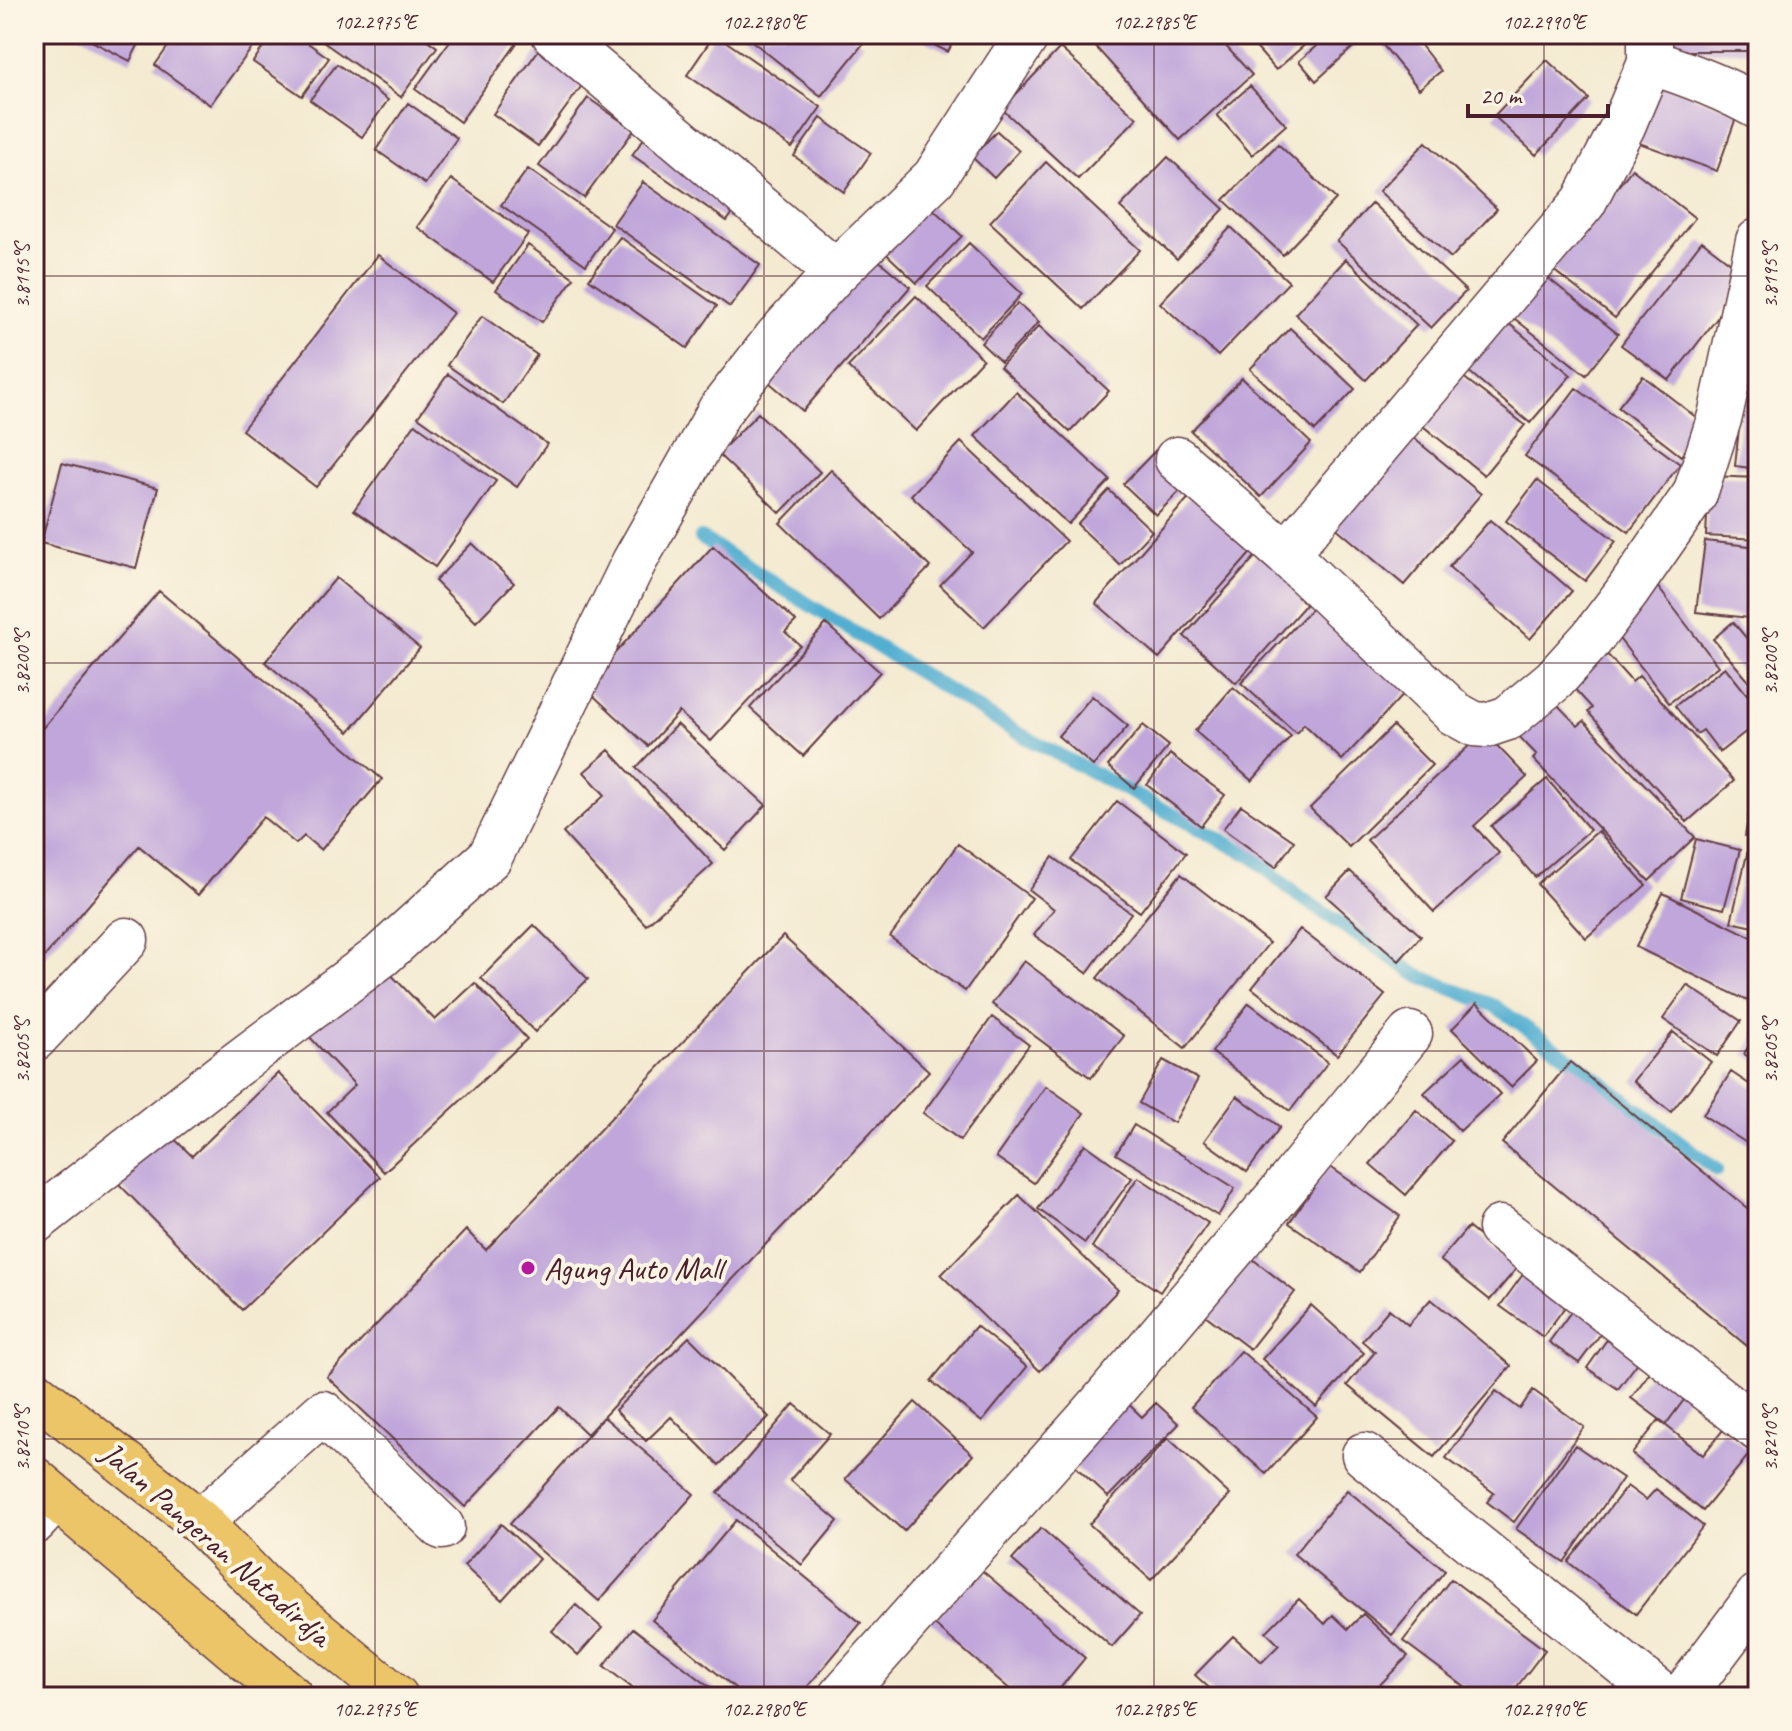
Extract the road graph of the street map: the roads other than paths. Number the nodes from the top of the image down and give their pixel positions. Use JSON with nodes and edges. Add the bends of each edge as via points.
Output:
{"nodes":[{"id":1,"x":554,"y":34,"type":"edge"},
{"id":2,"x":1028,"y":34,"type":"edge"},
{"id":3,"x":1650,"y":48,"type":"edge"},
{"id":4,"x":1758,"y":107,"type":"edge"},
{"id":5,"x":1758,"y":241,"type":"edge"},
{"id":6,"x":836,"y":272,"type":"junction"},
{"id":7,"x":1177,"y":459,"type":"dead end"},
{"id":8,"x":1286,"y":554,"type":"junction"},
{"id":9,"x":126,"y":940,"type":"dead end"},
{"id":10,"x":1410,"y":1034,"type":"dead end"},
{"id":11,"x":34,"y":1039,"type":"edge"},
{"id":12,"x":34,"y":1222,"type":"edge"},
{"id":13,"x":1500,"y":1228,"type":"dead end"},
{"id":14,"x":34,"y":1392,"type":"edge"},
{"id":15,"x":1758,"y":1429,"type":"edge"},
{"id":16,"x":1364,"y":1455,"type":"dead end"},
{"id":17,"x":41,"y":1500,"type":"edge"},
{"id":18,"x":200,"y":1522,"type":"junction"},
{"id":19,"x":442,"y":1527,"type":"dead end"},
{"id":20,"x":1758,"y":1596,"type":"edge"},
{"id":21,"x":291,"y":1697,"type":"edge"},
{"id":22,"x":396,"y":1697,"type":"edge"},
{"id":23,"x":840,"y":1697,"type":"edge"},
{"id":24,"x":1664,"y":1697,"type":"edge"},
{"id":25,"x":1682,"y":1697,"type":"edge"}],
"edges":[{"from":1,"to":6,"type":"street"},
{"from":2,"to":6,"type":"street","via":[[934,178]]},
{"from":3,"to":4,"type":"street","via":[[1685,73]]},
{"from":3,"to":8,"type":"street","via":[[1623,126],[1584,202]]},
{"from":5,"to":8,"type":"street","via":[[1720,416],[1695,494],[1592,638],[1554,680],[1508,718],[1474,724],[1454,713]]},
{"from":6,"to":12,"type":"street","via":[[720,410],[634,562],[490,857],[381,956]]},
{"from":7,"to":8,"type":"street"},
{"from":9,"to":11,"type":"street"},
{"from":10,"to":23,"type":"street","via":[[1096,1410]]},
{"from":13,"to":15,"type":"street"},
{"from":14,"to":18,"type":"main road","name":"Jalan Pangeran Natadirdja"},
{"from":16,"to":24,"type":"street"},
{"from":17,"to":21,"type":"main road","name":"Jalan Pangeran Natadirdja"},
{"from":18,"to":19,"type":"street","via":[[323,1413]]},
{"from":18,"to":22,"type":"main road","name":"Jalan Pangeran Natadirdja","via":[[262,1586]]},
{"from":20,"to":25,"type":"street"}]}
